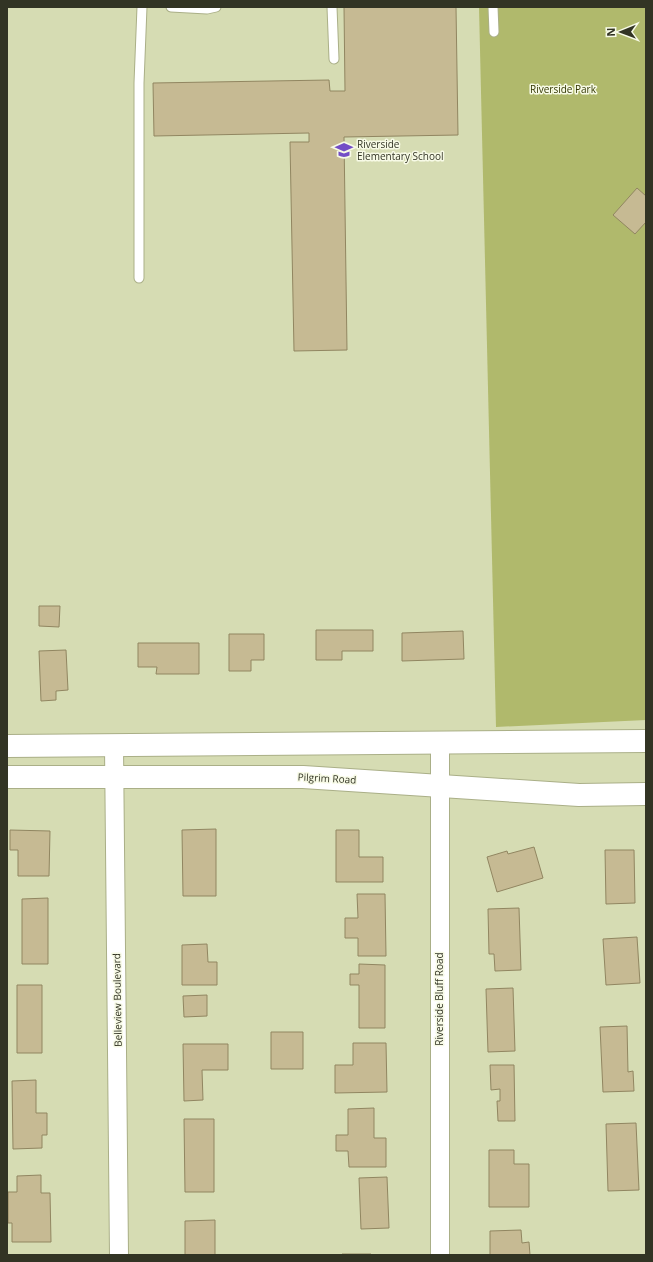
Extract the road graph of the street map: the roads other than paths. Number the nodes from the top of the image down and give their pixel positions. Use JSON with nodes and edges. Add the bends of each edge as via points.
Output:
{"nodes":[{"id":1,"x":142,"y":7,"type":"edge"},
{"id":2,"x":171,"y":7,"type":"edge"},
{"id":3,"x":216,"y":7,"type":"edge"},
{"id":4,"x":332,"y":7,"type":"edge"},
{"id":5,"x":493,"y":7,"type":"edge"},
{"id":6,"x":494,"y":32,"type":"dead end"},
{"id":7,"x":334,"y":59,"type":"dead end"},
{"id":8,"x":139,"y":278,"type":"dead end"},
{"id":9,"x":646,"y":741,"type":"edge"},
{"id":10,"x":440,"y":743,"type":"junction"},
{"id":11,"x":7,"y":746,"type":"edge"},
{"id":12,"x":114,"y":746,"type":"junction"},
{"id":13,"x":7,"y":777,"type":"edge"},
{"id":14,"x":115,"y":778,"type":"junction"},
{"id":15,"x":440,"y":786,"type":"junction"},
{"id":16,"x":646,"y":794,"type":"edge"},
{"id":17,"x":119,"y":1255,"type":"edge"},
{"id":18,"x":440,"y":1255,"type":"edge"}],
"edges":[{"from":1,"to":8,"type":"lane","via":[[139,83]]},
{"from":2,"to":3,"type":"lane"},
{"from":4,"to":7,"type":"lane"},
{"from":5,"to":6,"type":"lane"},
{"from":9,"to":10,"type":"street"},
{"from":10,"to":12,"type":"street"},
{"from":10,"to":15,"type":"street","name":"Riverside Bluff Road"},
{"from":11,"to":12,"type":"street"},
{"from":12,"to":14,"type":"street","name":"Belleview Boulevard"},
{"from":13,"to":14,"type":"street","name":"Pilgrim Road"},
{"from":14,"to":15,"type":"street","name":"Pilgrim Road","via":[[303,777]]},
{"from":14,"to":17,"type":"street","name":"Belleview Boulevard"},
{"from":15,"to":16,"type":"street","name":"Pilgrim Road","via":[[579,795]]},
{"from":15,"to":18,"type":"street","name":"Riverside Bluff Road"}]}
